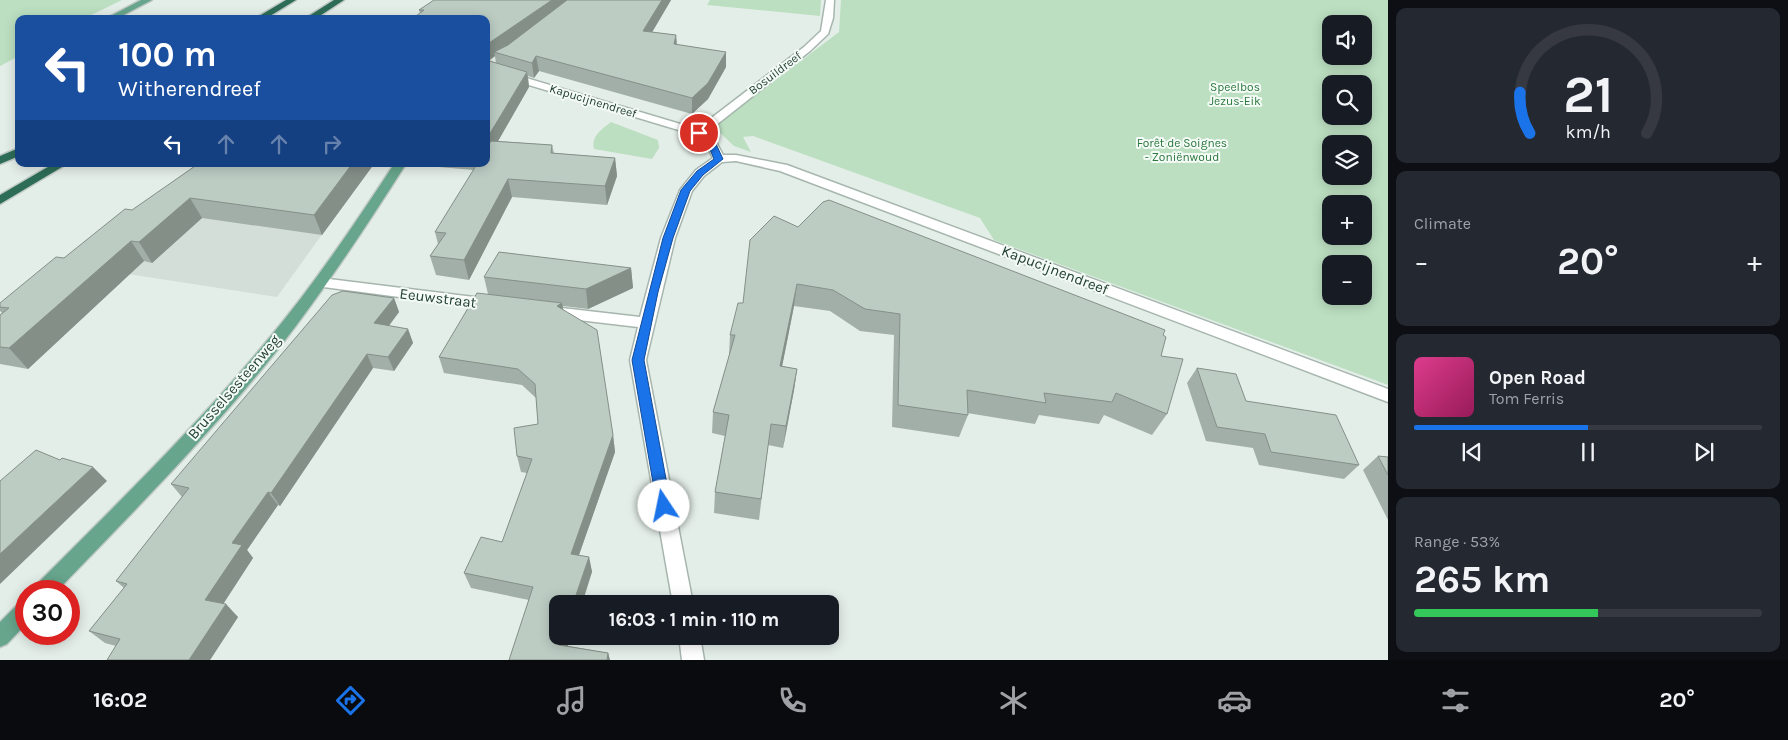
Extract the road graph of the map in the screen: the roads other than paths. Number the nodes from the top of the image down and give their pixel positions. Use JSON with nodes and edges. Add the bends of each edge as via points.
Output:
{"nodes":[{"id":1,"x":148,"y":0,"type":"edge"},
{"id":2,"x":292,"y":0,"type":"edge"},
{"id":3,"x":340,"y":0,"type":"edge"},
{"id":4,"x":830,"y":0,"type":"edge"},
{"id":5,"x":117,"y":15,"type":"edge"},
{"id":6,"x":265,"y":15,"type":"edge"},
{"id":7,"x":315,"y":15,"type":"edge"},
{"id":8,"x":500,"y":60,"type":"edge"},
{"id":9,"x":490,"y":66,"type":"edge"},
{"id":10,"x":490,"y":69,"type":"edge"},
{"id":11,"x":699,"y":133,"type":"junction"},
{"id":12,"x":15,"y":153,"type":"edge"},
{"id":13,"x":719,"y":159,"type":"junction"},
{"id":14,"x":0,"y":161,"type":"edge"},
{"id":15,"x":56,"y":167,"type":"edge"},
{"id":16,"x":398,"y":167,"type":"edge"},
{"id":17,"x":0,"y":200,"type":"edge"},
{"id":18,"x":321,"y":283,"type":"junction"},
{"id":19,"x":507,"y":306,"type":"edge"},
{"id":20,"x":536,"y":310,"type":"edge"},
{"id":21,"x":646,"y":323,"type":"junction"},
{"id":22,"x":1388,"y":396,"type":"edge"},
{"id":23,"x":54,"y":580,"type":"edge"},
{"id":24,"x":681,"y":595,"type":"edge"},
{"id":25,"x":15,"y":621,"type":"edge"},
{"id":26,"x":0,"y":637,"type":"edge"},
{"id":27,"x":690,"y":645,"type":"edge"},
{"id":28,"x":693,"y":660,"type":"edge"}],
"edges":[{"from":1,"to":5,"type":"main road"},
{"from":2,"to":6,"type":"highway"},
{"from":3,"to":7,"type":"highway"},
{"from":4,"to":11,"type":"street","name":"Bosuildreef","via":[[825,32]]},
{"from":8,"to":9,"type":"main road"},
{"from":10,"to":11,"type":"street","name":"Kapucijnendreef"},
{"from":11,"to":13,"type":"street","via":[[712,144]]},
{"from":12,"to":14,"type":"highway"},
{"from":13,"to":21,"type":"street","via":[[700,173],[686,190],[668,238]]},
{"from":13,"to":22,"type":"street","name":"Kapucijnendreef","via":[[744,159],[783,168]]},
{"from":15,"to":17,"type":"highway"},
{"from":16,"to":18,"type":"main road","name":"Brusselsesteenweg"},
{"from":18,"to":19,"type":"street","name":"Eeuwstraat"},
{"from":18,"to":23,"type":"main road","name":"Brusselsesteenweg","via":[[204,422]]},
{"from":20,"to":21,"type":"street"},
{"from":21,"to":24,"type":"street","via":[[638,360]]},
{"from":25,"to":26,"type":"main road"},
{"from":27,"to":28,"type":"street"}]}
